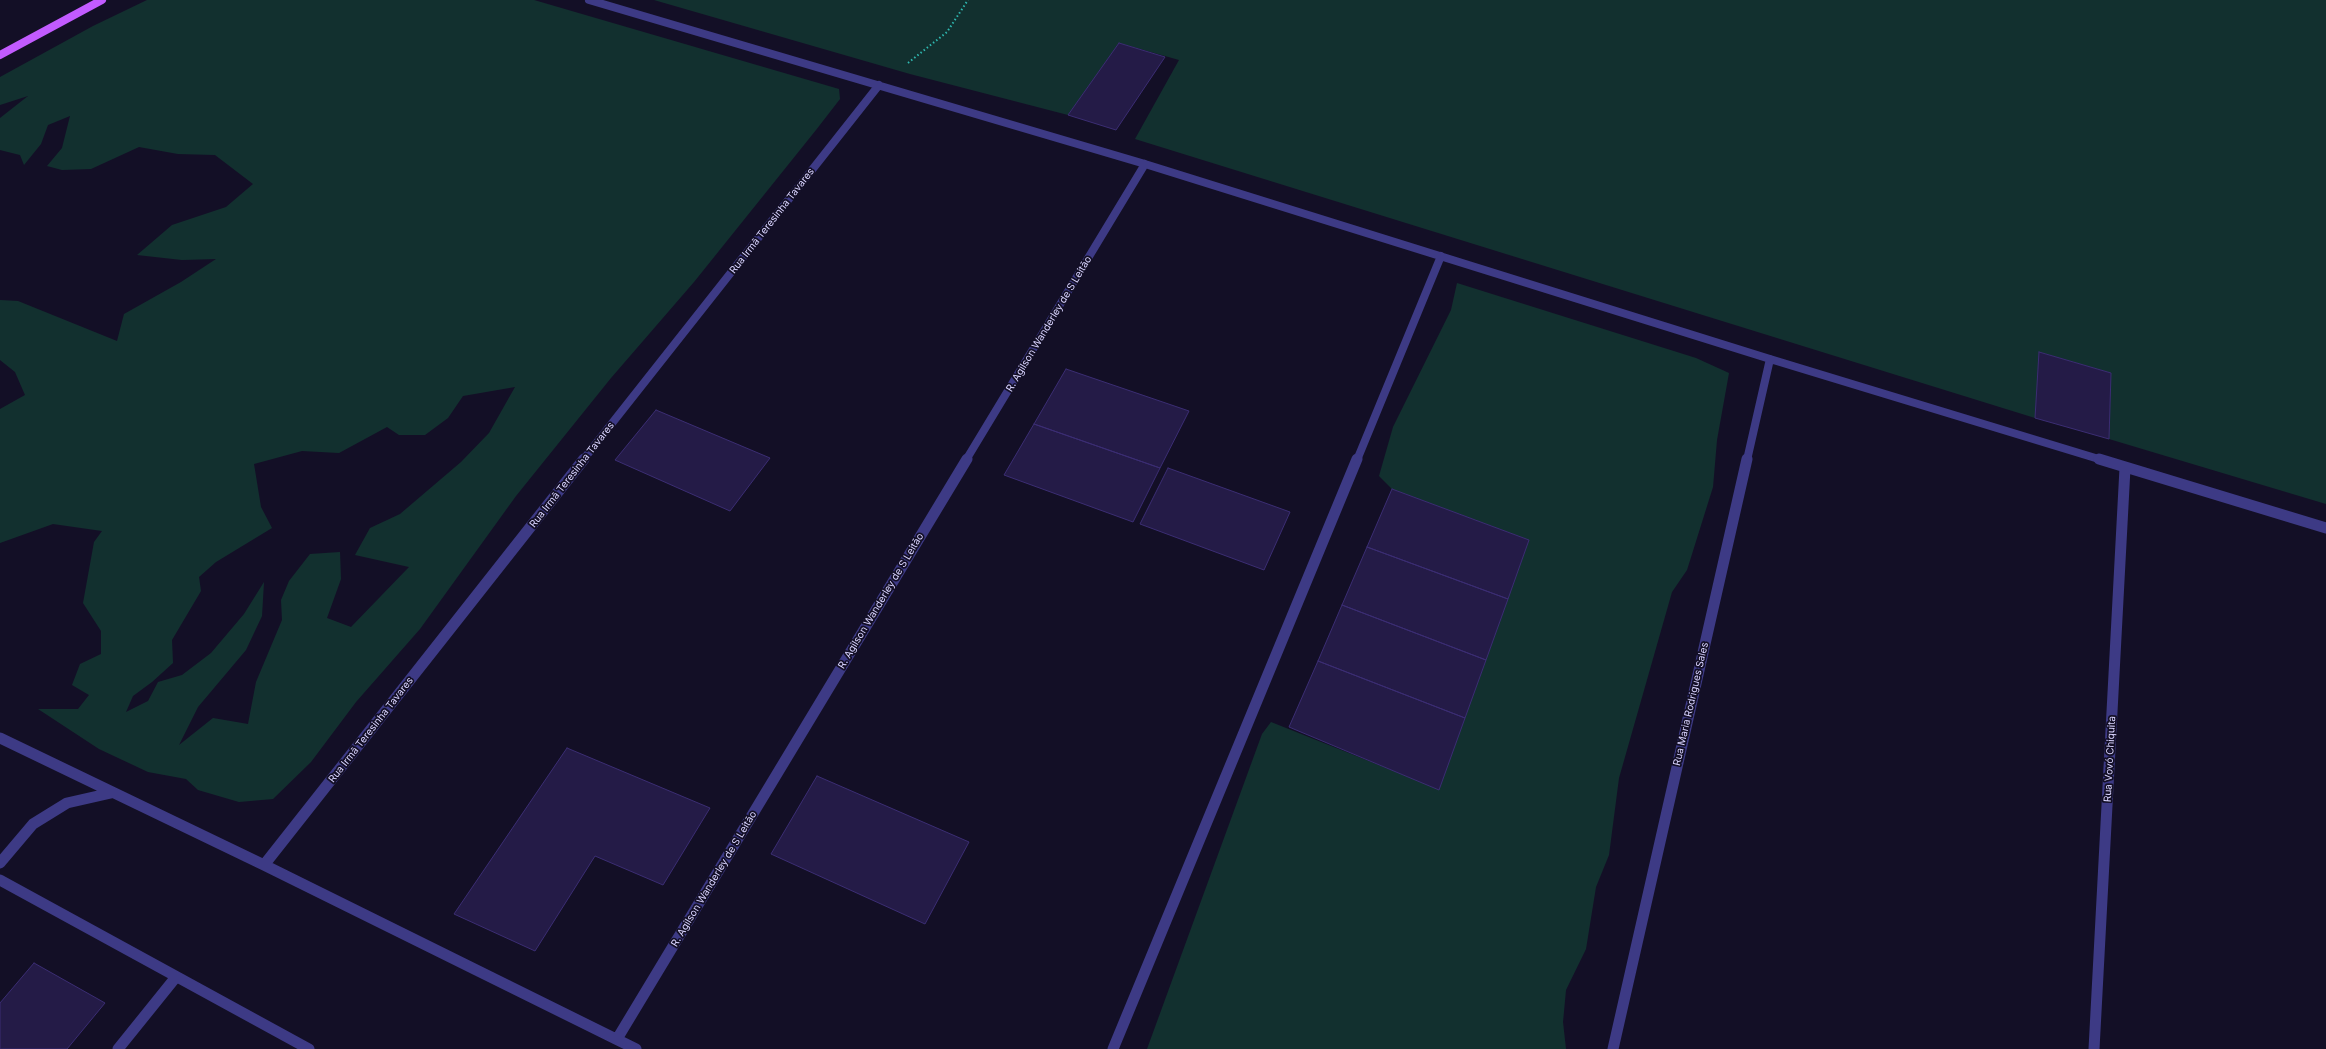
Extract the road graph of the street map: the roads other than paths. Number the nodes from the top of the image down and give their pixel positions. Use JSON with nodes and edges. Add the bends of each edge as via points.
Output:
{"nodes":[{"id":1,"x":102,"y":0,"type":"edge"},
{"id":2,"x":589,"y":0,"type":"edge"},
{"id":3,"x":0,"y":55,"type":"edge"},
{"id":4,"x":879,"y":85,"type":"junction"},
{"id":5,"x":1145,"y":164,"type":"junction"},
{"id":6,"x":1441,"y":256,"type":"junction"},
{"id":7,"x":1770,"y":359,"type":"junction"},
{"id":8,"x":2126,"y":468,"type":"junction"},
{"id":9,"x":2326,"y":528,"type":"edge"},
{"id":10,"x":0,"y":738,"type":"edge"},
{"id":11,"x":111,"y":793,"type":"junction"},
{"id":12,"x":0,"y":863,"type":"edge"},
{"id":13,"x":264,"y":865,"type":"junction"},
{"id":14,"x":0,"y":880,"type":"edge"},
{"id":15,"x":176,"y":976,"type":"junction"},
{"id":16,"x":617,"y":1039,"type":"junction"},
{"id":17,"x":118,"y":1049,"type":"edge"},
{"id":18,"x":309,"y":1049,"type":"edge"},
{"id":19,"x":636,"y":1049,"type":"edge"},
{"id":20,"x":1113,"y":1049,"type":"edge"},
{"id":21,"x":1613,"y":1049,"type":"edge"},
{"id":22,"x":2094,"y":1049,"type":"edge"}],
"edges":[{"from":1,"to":3,"type":"main road"},
{"from":2,"to":4,"type":"street"},
{"from":4,"to":5,"type":"street"},
{"from":4,"to":13,"type":"street","name":"Rua Irmã Teresinha Tavares"},
{"from":5,"to":6,"type":"street"},
{"from":5,"to":16,"type":"street","name":"R. Agilson Wanderley de S Leitão"},
{"from":6,"to":7,"type":"street"},
{"from":6,"to":20,"type":"street"},
{"from":7,"to":8,"type":"street"},
{"from":7,"to":21,"type":"street","name":"Rua Maria Rodrigues Sales"},
{"from":8,"to":9,"type":"street"},
{"from":8,"to":22,"type":"street","name":"Rua Vovó Chiquita"},
{"from":10,"to":11,"type":"street"},
{"from":11,"to":12,"type":"street","via":[[67,803],[34,824]]},
{"from":11,"to":13,"type":"street"},
{"from":13,"to":16,"type":"street"},
{"from":14,"to":15,"type":"street"},
{"from":15,"to":17,"type":"street"},
{"from":15,"to":18,"type":"street"},
{"from":16,"to":19,"type":"street"}]}
